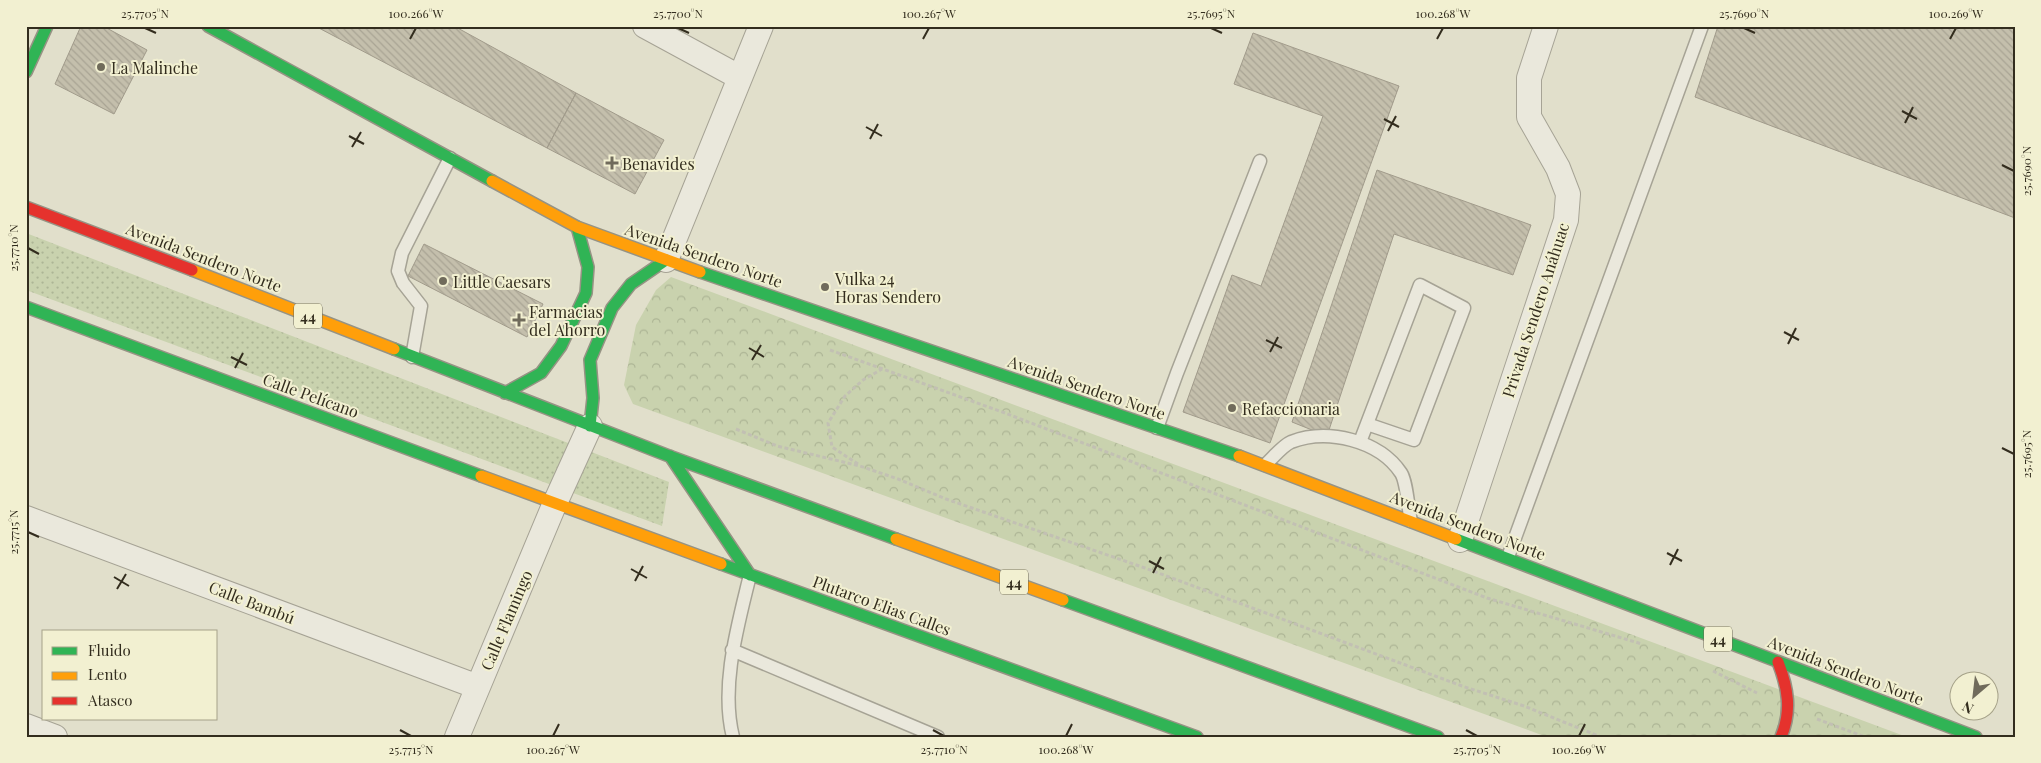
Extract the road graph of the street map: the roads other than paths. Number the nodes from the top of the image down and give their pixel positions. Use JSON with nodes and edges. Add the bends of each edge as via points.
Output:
{"nodes":[{"id":1,"x":47,"y":26,"type":"edge"},
{"id":2,"x":208,"y":26,"type":"edge"},
{"id":3,"x":645,"y":26,"type":"edge"},
{"id":4,"x":761,"y":26,"type":"edge"},
{"id":5,"x":1546,"y":26,"type":"edge"},
{"id":6,"x":1702,"y":26,"type":"edge"},
{"id":7,"x":26,"y":72,"type":"edge"},
{"id":8,"x":739,"y":77,"type":"junction"},
{"id":9,"x":450,"y":158,"type":"junction"},
{"id":10,"x":1260,"y":161,"type":"dead end"},
{"id":11,"x":26,"y":207,"type":"edge"},
{"id":12,"x":577,"y":227,"type":"junction"},
{"id":13,"x":666,"y":260,"type":"junction"},
{"id":14,"x":26,"y":307,"type":"edge"},
{"id":15,"x":412,"y":357,"type":"junction"},
{"id":16,"x":505,"y":393,"type":"junction"},
{"id":17,"x":1367,"y":424,"type":"junction"},
{"id":18,"x":590,"y":426,"type":"junction"},
{"id":19,"x":1157,"y":428,"type":"junction"},
{"id":20,"x":1360,"y":442,"type":"junction"},
{"id":21,"x":670,"y":456,"type":"junction"},
{"id":22,"x":1265,"y":465,"type":"junction"},
{"id":23,"x":556,"y":503,"type":"junction"},
{"id":24,"x":26,"y":518,"type":"edge"},
{"id":25,"x":1411,"y":521,"type":"junction"},
{"id":26,"x":1460,"y":540,"type":"junction"},
{"id":27,"x":1508,"y":558,"type":"junction"},
{"id":28,"x":750,"y":575,"type":"junction"},
{"id":29,"x":732,"y":650,"type":"junction"},
{"id":30,"x":1778,"y":662,"type":"junction"},
{"id":31,"x":478,"y":687,"type":"junction"},
{"id":32,"x":26,"y":726,"type":"edge"},
{"id":33,"x":1432,"y":736,"type":"edge"},
{"id":34,"x":55,"y":737,"type":"edge"},
{"id":35,"x":457,"y":737,"type":"edge"},
{"id":36,"x":733,"y":737,"type":"edge"},
{"id":37,"x":938,"y":737,"type":"edge"},
{"id":38,"x":1197,"y":737,"type":"edge"},
{"id":39,"x":1780,"y":737,"type":"edge"},
{"id":40,"x":1976,"y":737,"type":"edge"}],
"edges":[{"from":1,"to":7,"type":"main road"},
{"from":2,"to":9,"type":"main road","name":"Avenida Sendero Norte","number":"44"},
{"from":3,"to":8,"type":"street"},
{"from":4,"to":8,"type":"street"},
{"from":5,"to":26,"type":"street","name":"Privada Sendero Anáhuac","via":[[1529,78],[1529,116],[1558,168],[1568,194],[1566,220]]},
{"from":6,"to":27,"type":"lane"},
{"from":8,"to":13,"type":"street"},
{"from":9,"to":12,"type":"main road","name":"Avenida Sendero Norte","number":"44"},
{"from":9,"to":15,"type":"lane","via":[[402,253],[398,271],[421,306]]},
{"from":10,"to":19,"type":"lane"},
{"from":11,"to":15,"type":"main road","name":"Avenida Sendero Norte","number":"44","via":[[162,257]]},
{"from":12,"to":13,"type":"main road","name":"Avenida Sendero Norte","number":"44"},
{"from":12,"to":16,"type":"main road","via":[[588,267],[586,293],[561,346],[541,373]]},
{"from":13,"to":18,"type":"main road","via":[[632,284],[612,308],[590,360],[593,398]]},
{"from":13,"to":19,"type":"main road","name":"Avenida Sendero Norte","number":"44"},
{"from":14,"to":23,"type":"main road","name":"Calle Pelícano"},
{"from":15,"to":16,"type":"main road","name":"Avenida Sendero Norte","number":"44"},
{"from":16,"to":18,"type":"main road","name":"Avenida Sendero Norte","number":"44"},
{"from":17,"to":17,"type":"lane","via":[[1420,284],[1464,308],[1414,440]]},
{"from":17,"to":20,"type":"lane"},
{"from":18,"to":21,"type":"main road","name":"Avenida Sendero Norte","number":"44"},
{"from":18,"to":23,"type":"street","name":"Calle Flamingo"},
{"from":19,"to":22,"type":"main road","name":"Avenida Sendero Norte","number":"44"},
{"from":20,"to":22,"type":"lane","via":[[1308,437],[1289,443]]},
{"from":20,"to":25,"type":"lane","via":[[1388,458],[1402,474]]},
{"from":21,"to":28,"type":"main road"},
{"from":21,"to":33,"type":"main road","name":"Avenida Sendero Norte","number":"44"},
{"from":22,"to":25,"type":"main road","name":"Avenida Sendero Norte","number":"44"},
{"from":23,"to":28,"type":"main road","name":"Plutarco Elias Calles"},
{"from":23,"to":31,"type":"street","name":"Calle Flamingo"},
{"from":24,"to":31,"type":"street","name":"Calle Bambú"},
{"from":25,"to":26,"type":"main road","name":"Avenida Sendero Norte","number":"44"},
{"from":26,"to":27,"type":"main road","name":"Avenida Sendero Norte","number":"44"},
{"from":27,"to":30,"type":"main road","name":"Avenida Sendero Norte","number":"44"},
{"from":28,"to":29,"type":"lane"},
{"from":28,"to":38,"type":"main road","name":"Plutarco Elias Calles"},
{"from":29,"to":36,"type":"lane","via":[[728,718]]},
{"from":29,"to":37,"type":"lane"},
{"from":30,"to":39,"type":"main road","via":[[1790,709]]},
{"from":30,"to":40,"type":"main road","name":"Avenida Sendero Norte","number":"44"},
{"from":31,"to":35,"type":"street","name":"Calle Flamingo"},
{"from":32,"to":34,"type":"street"}]}
